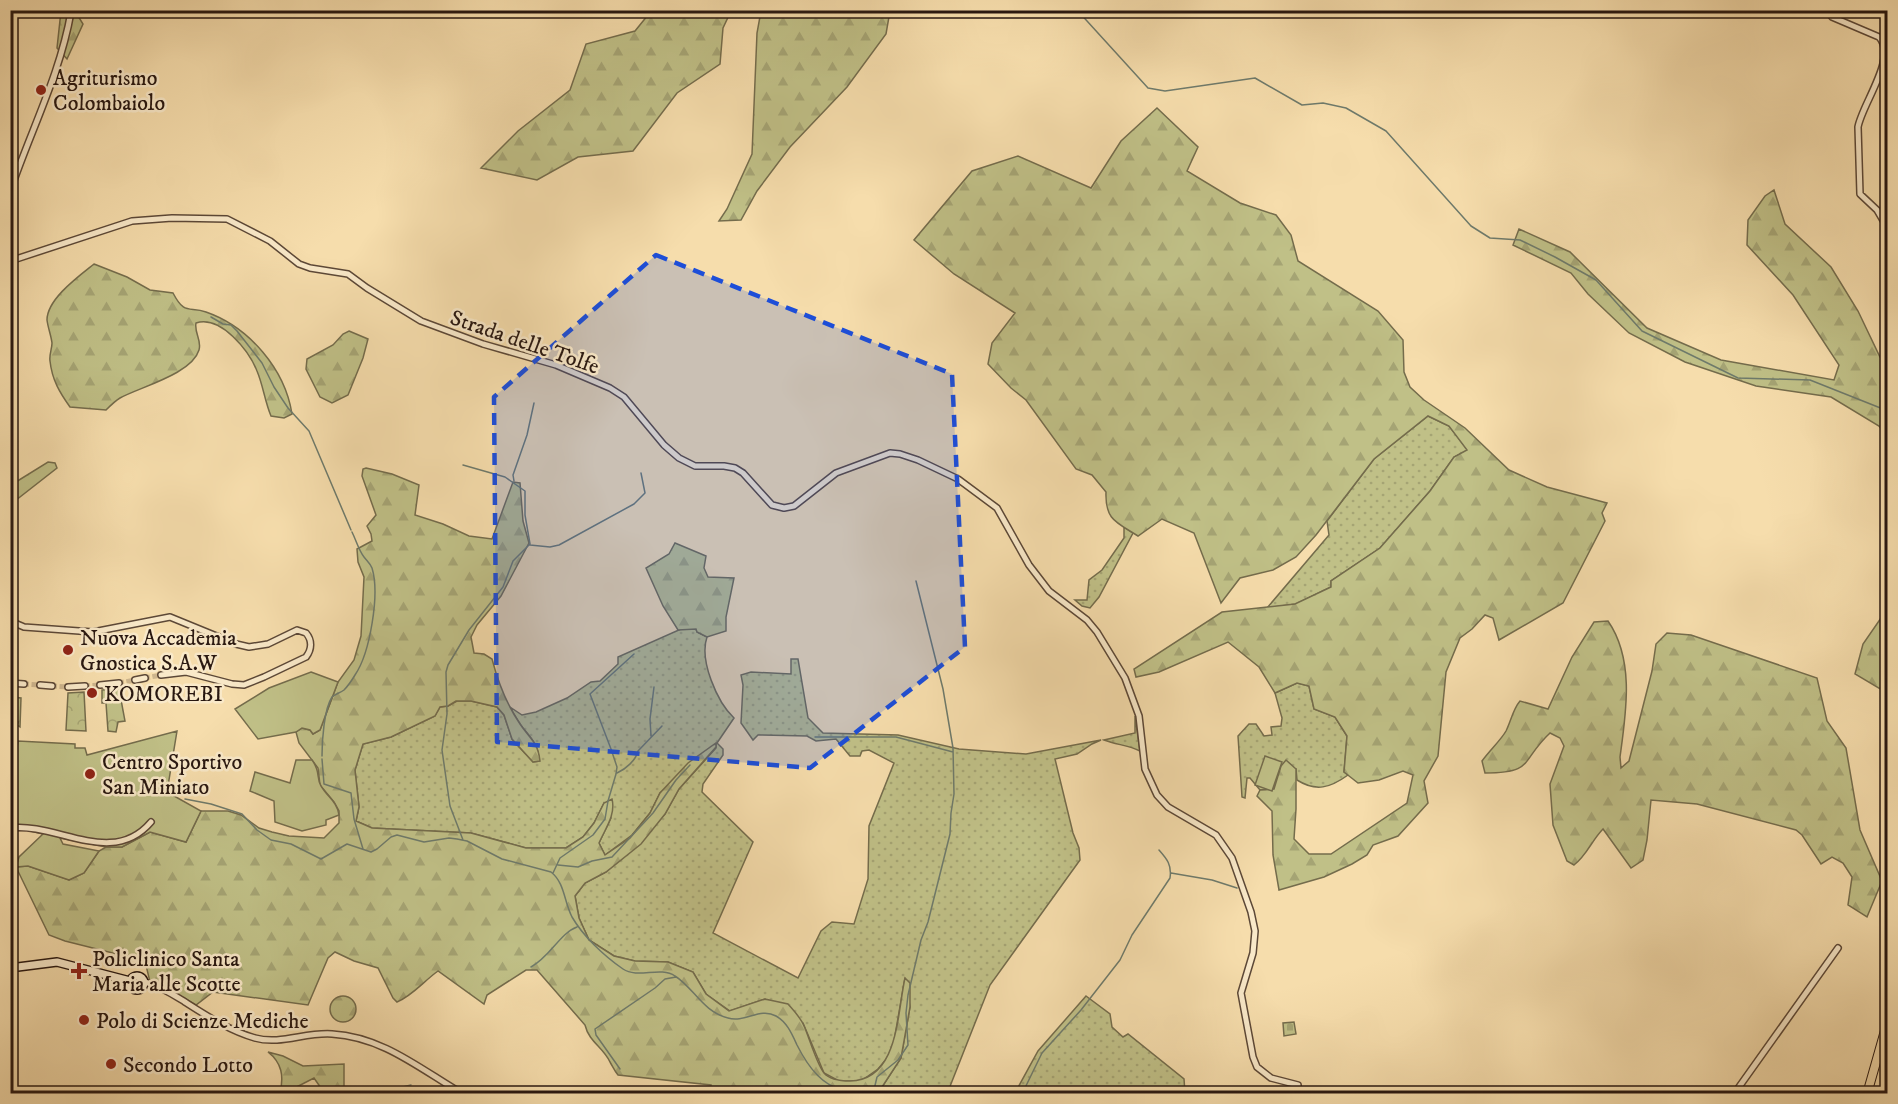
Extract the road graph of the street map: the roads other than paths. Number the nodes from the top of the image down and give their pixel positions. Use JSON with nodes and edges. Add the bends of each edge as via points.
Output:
{"nodes":[{"id":1,"x":1826,"y":10,"type":"edge"},
{"id":2,"x":71,"y":12,"type":"dead end"},
{"id":3,"x":10,"y":192,"type":"edge"},
{"id":4,"x":10,"y":261,"type":"edge"},
{"id":5,"x":1887,"y":278,"type":"edge"},
{"id":6,"x":10,"y":621,"type":"edge"},
{"id":7,"x":161,"y":675,"type":"tunnel mouth"},
{"id":8,"x":145,"y":678,"type":"tunnel mouth"},
{"id":9,"x":135,"y":680,"type":"tunnel mouth"},
{"id":10,"x":10,"y":683,"type":"edge"},
{"id":11,"x":119,"y":683,"type":"tunnel mouth"},
{"id":12,"x":24,"y":684,"type":"tunnel mouth"},
{"id":13,"x":40,"y":685,"type":"tunnel mouth"},
{"id":14,"x":100,"y":685,"type":"tunnel mouth"},
{"id":15,"x":52,"y":686,"type":"tunnel mouth"},
{"id":16,"x":85,"y":686,"type":"tunnel mouth"},
{"id":17,"x":68,"y":687,"type":"tunnel mouth"},
{"id":18,"x":151,"y":822,"type":"dead end"},
{"id":19,"x":10,"y":828,"type":"edge"},
{"id":20,"x":1838,"y":948,"type":"dead end"},
{"id":21,"x":10,"y":968,"type":"edge"},
{"id":22,"x":145,"y":982,"type":"joint"},
{"id":23,"x":1887,"y":1020,"type":"edge"},
{"id":24,"x":463,"y":1094,"type":"edge"},
{"id":25,"x":1298,"y":1094,"type":"edge"},
{"id":26,"x":1734,"y":1094,"type":"edge"},
{"id":27,"x":1867,"y":1094,"type":"edge"}],
"edges":[{"from":1,"to":5,"type":"street","via":[[1832,17],[1879,38],[1887,51],[1882,74],[1858,127],[1860,194],[1884,222]]},
{"from":2,"to":3,"type":"street","via":[[54,79]]},
{"from":4,"to":25,"type":"street","name":"Strada delle Tolfe","via":[[132,221],[226,219],[270,242],[299,264],[348,274],[427,324],[556,365],[616,391],[679,458],[695,466],[739,470],[778,508],[794,506],[836,473],[890,453],[918,460],[958,479],[997,508],[1029,565],[1050,591],[1097,632],[1125,678],[1138,716],[1145,769],[1157,795],[1168,807],[1216,835],[1227,848],[1255,931],[1241,993],[1253,1057],[1257,1067],[1270,1078],[1298,1085]]},
{"from":6,"to":7,"type":"street","via":[[26,628],[93,632],[168,617],[246,646],[268,644],[297,630],[310,638],[306,657],[247,684],[186,672]]},
{"from":8,"to":9,"type":"street"},
{"from":10,"to":12,"type":"street"},
{"from":11,"to":14,"type":"street"},
{"from":13,"to":15,"type":"street"},
{"from":16,"to":17,"type":"street"},
{"from":18,"to":19,"type":"street","via":[[132,837],[108,843],[30,828]]},
{"from":20,"to":26,"type":"street"},
{"from":21,"to":22,"type":"street","via":[[57,962],[130,981],[139,976]]},
{"from":22,"to":24,"type":"street","via":[[256,1038],[281,1040],[332,1034],[377,1043]]},
{"from":23,"to":27,"type":"main road"}]}
